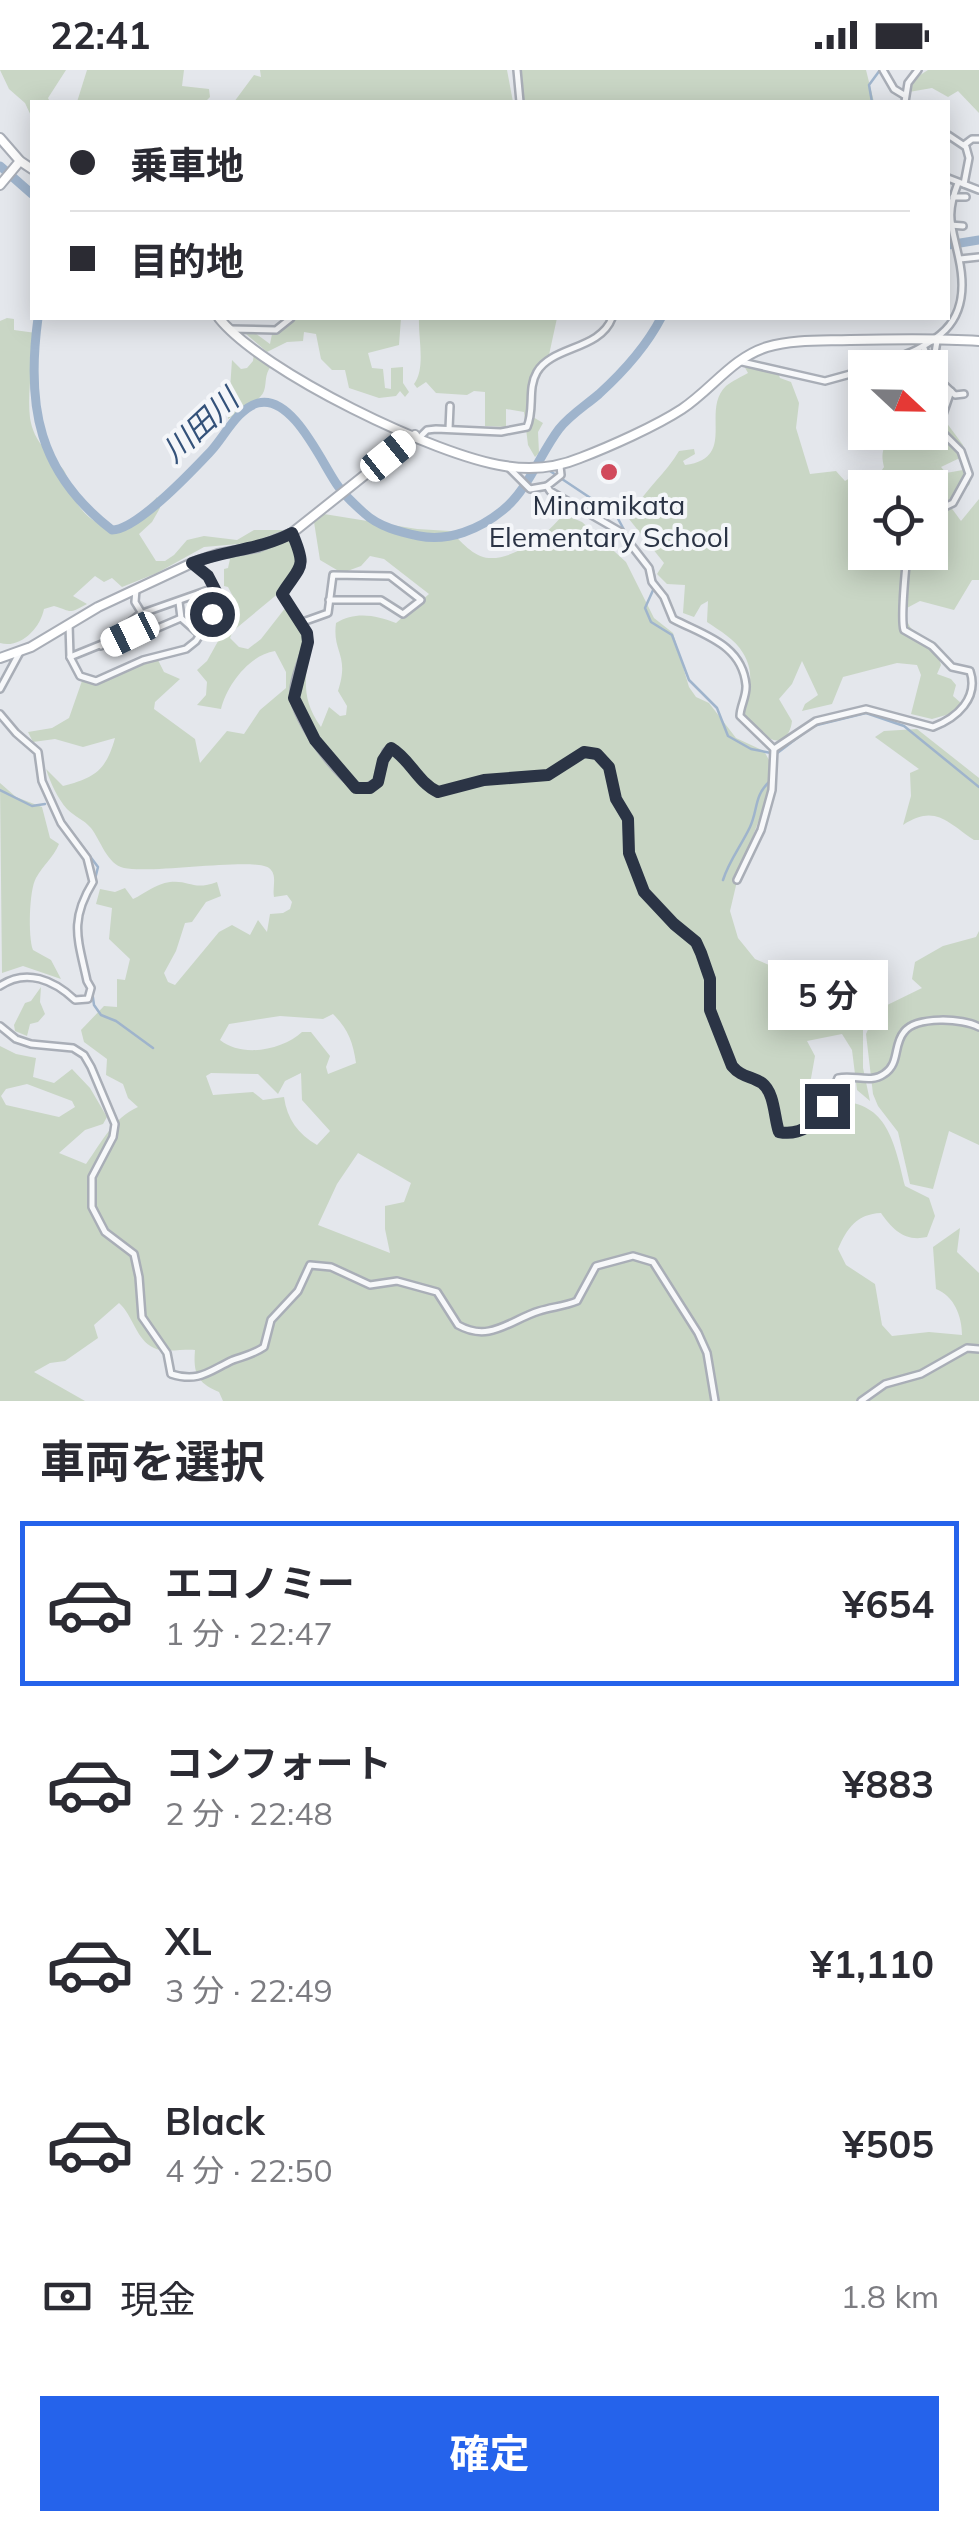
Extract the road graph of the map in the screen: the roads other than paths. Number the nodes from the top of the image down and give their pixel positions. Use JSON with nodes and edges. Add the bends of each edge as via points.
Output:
{"nodes":[{"id":1,"x":517,"y":70,"type":"edge"},
{"id":2,"x":883,"y":70,"type":"edge"},
{"id":3,"x":918,"y":70,"type":"edge"},
{"id":4,"x":905,"y":98,"type":"edge"},
{"id":5,"x":520,"y":100,"type":"edge"},
{"id":6,"x":950,"y":136,"type":"edge"},
{"id":7,"x":0,"y":138,"type":"edge"},
{"id":8,"x":979,"y":140,"type":"edge"},
{"id":9,"x":964,"y":145,"type":"junction"},
{"id":10,"x":18,"y":163,"type":"junction"},
{"id":11,"x":30,"y":168,"type":"edge"},
{"id":12,"x":950,"y":179,"type":"edge"},
{"id":13,"x":961,"y":183,"type":"junction"},
{"id":14,"x":0,"y":184,"type":"edge"},
{"id":15,"x":979,"y":190,"type":"edge"},
{"id":16,"x":952,"y":196,"type":"junction"},
{"id":17,"x":966,"y":196,"type":"dead end"},
{"id":18,"x":950,"y":203,"type":"edge"},
{"id":19,"x":963,"y":226,"type":"dead end"},
{"id":20,"x":950,"y":231,"type":"edge"},
{"id":21,"x":979,"y":256,"type":"edge"},
{"id":22,"x":960,"y":260,"type":"junction"},
{"id":23,"x":221,"y":320,"type":"edge"},
{"id":24,"x":288,"y":320,"type":"edge"},
{"id":25,"x":611,"y":320,"type":"edge"},
{"id":26,"x":229,"y":329,"type":"junction"},
{"id":27,"x":937,"y":338,"type":"junction"},
{"id":28,"x":979,"y":341,"type":"edge"},
{"id":29,"x":924,"y":348,"type":"joint"},
{"id":30,"x":919,"y":350,"type":"edge"},
{"id":31,"x":935,"y":350,"type":"edge"},
{"id":32,"x":738,"y":361,"type":"junction"},
{"id":33,"x":848,"y":375,"type":"edge"},
{"id":34,"x":948,"y":388,"type":"edge"},
{"id":35,"x":951,"y":391,"type":"junction"},
{"id":36,"x":964,"y":394,"type":"dead end"},
{"id":37,"x":452,"y":411,"type":"dead end"},
{"id":38,"x":449,"y":429,"type":"junction"},
{"id":39,"x":418,"y":436,"type":"junction"},
{"id":40,"x":560,"y":464,"type":"junction"},
{"id":41,"x":509,"y":467,"type":"junction"},
{"id":42,"x":547,"y":486,"type":"junction"},
{"id":43,"x":948,"y":506,"type":"edge"},
{"id":44,"x":292,"y":533,"type":"junction"},
{"id":45,"x":192,"y":563,"type":"junction"},
{"id":46,"x":907,"y":570,"type":"edge"},
{"id":47,"x":214,"y":588,"type":"junction"},
{"id":48,"x":136,"y":589,"type":"junction"},
{"id":49,"x":330,"y":600,"type":"junction"},
{"id":50,"x":179,"y":602,"type":"junction"},
{"id":51,"x":140,"y":614,"type":"junction"},
{"id":52,"x":181,"y":618,"type":"junction"},
{"id":53,"x":300,"y":623,"type":"junction"},
{"id":54,"x":69,"y":624,"type":"junction"},
{"id":55,"x":149,"y":625,"type":"junction"},
{"id":56,"x":200,"y":634,"type":"junction"},
{"id":57,"x":101,"y":646,"type":"junction"},
{"id":58,"x":20,"y":652,"type":"junction"},
{"id":59,"x":70,"y":657,"type":"junction"},
{"id":60,"x":0,"y":658,"type":"edge"},
{"id":61,"x":0,"y":689,"type":"edge"},
{"id":62,"x":0,"y":714,"type":"edge"},
{"id":63,"x":773,"y":753,"type":"junction"},
{"id":64,"x":736,"y":880,"type":"dead end"},
{"id":65,"x":0,"y":986,"type":"edge"},
{"id":66,"x":0,"y":1026,"type":"edge"},
{"id":67,"x":979,"y":1027,"type":"edge"},
{"id":68,"x":979,"y":1349,"type":"edge"},
{"id":69,"x":715,"y":1401,"type":"edge"},
{"id":70,"x":861,"y":1401,"type":"edge"}],
"edges":[{"from":1,"to":5,"type":"street"},
{"from":2,"to":4,"type":"street"},
{"from":3,"to":4,"type":"street"},
{"from":6,"to":9,"type":"street"},
{"from":7,"to":10,"type":"main road"},
{"from":8,"to":9,"type":"street"},
{"from":9,"to":13,"type":"street","via":[[968,158]]},
{"from":10,"to":11,"type":"main road"},
{"from":10,"to":14,"type":"main road"},
{"from":12,"to":13,"type":"street"},
{"from":13,"to":15,"type":"street"},
{"from":13,"to":16,"type":"street"},
{"from":16,"to":17,"type":"street"},
{"from":16,"to":18,"type":"street"},
{"from":19,"to":20,"type":"street"},
{"from":20,"to":22,"type":"street"},
{"from":21,"to":22,"type":"street"},
{"from":22,"to":27,"type":"street","via":[[958,311]]},
{"from":23,"to":26,"type":"main road"},
{"from":24,"to":26,"type":"street","via":[[276,330]]},
{"from":25,"to":38,"type":"street","via":[[584,346],[540,367],[527,427]]},
{"from":26,"to":39,"type":"main road","via":[[315,389]]},
{"from":27,"to":28,"type":"main road"},
{"from":27,"to":29,"type":"street"},
{"from":27,"to":31,"type":"street"},
{"from":27,"to":32,"type":"main road","via":[[794,342]]},
{"from":29,"to":30,"type":"street"},
{"from":32,"to":33,"type":"street","via":[[825,381]]},
{"from":32,"to":40,"type":"main road","via":[[683,408]]},
{"from":34,"to":35,"type":"street"},
{"from":35,"to":36,"type":"street"},
{"from":35,"to":43,"type":"street","via":[[942,430],[968,474]]},
{"from":37,"to":38,"type":"street"},
{"from":38,"to":39,"type":"street"},
{"from":39,"to":41,"type":"main road"},
{"from":39,"to":44,"type":"main road"},
{"from":40,"to":41,"type":"main road"},
{"from":40,"to":42,"type":"street"},
{"from":41,"to":42,"type":"street","via":[[530,490]]},
{"from":42,"to":63,"type":"street","via":[[621,532],[649,568],[673,619],[711,636],[738,660],[746,686],[740,716]]},
{"from":44,"to":45,"type":"main road"},
{"from":44,"to":53,"type":"street","via":[[302,569],[282,594]]},
{"from":45,"to":47,"type":"street"},
{"from":45,"to":48,"type":"main road"},
{"from":46,"to":63,"type":"street","via":[[904,630],[952,667],[970,671],[970,699],[933,727],[866,710],[816,721]]},
{"from":47,"to":50,"type":"street"},
{"from":47,"to":56,"type":"street","via":[[220,603]]},
{"from":48,"to":51,"type":"street"},
{"from":48,"to":54,"type":"main road"},
{"from":49,"to":49,"type":"street","via":[[335,575],[390,576],[421,600],[403,614],[380,600]]},
{"from":49,"to":53,"type":"street","via":[[328,612]]},
{"from":50,"to":51,"type":"street"},
{"from":50,"to":52,"type":"street"},
{"from":51,"to":55,"type":"street"},
{"from":51,"to":57,"type":"street"},
{"from":52,"to":55,"type":"street","via":[[153,630]]},
{"from":52,"to":56,"type":"street"},
{"from":53,"to":67,"type":"street","via":[[308,642],[294,688],[298,711],[356,788],[378,782],[391,748],[438,792],[548,775],[584,752],[603,760],[628,819],[638,880],[696,942],[710,979],[710,1010],[732,1066],[767,1089],[779,1132],[803,1130],[820,1118],[842,1076],[888,1072],[909,1028],[962,1020]]},
{"from":54,"to":58,"type":"main road"},
{"from":54,"to":59,"type":"street"},
{"from":55,"to":57,"type":"street"},
{"from":56,"to":59,"type":"street","via":[[186,649],[96,681],[80,676]]},
{"from":57,"to":59,"type":"street"},
{"from":58,"to":60,"type":"main road"},
{"from":58,"to":61,"type":"street"},
{"from":62,"to":65,"type":"street","via":[[38,752],[42,781],[61,823],[87,858],[92,882],[75,926],[92,988],[80,1002],[57,984],[23,976]]},
{"from":63,"to":64,"type":"street","via":[[761,830]]},
{"from":66,"to":69,"type":"street","via":[[31,1044],[72,1048],[92,1068],[115,1124],[92,1178],[92,1207],[105,1232],[134,1254],[142,1317],[167,1353],[171,1374],[208,1376],[264,1348],[271,1320],[298,1291],[310,1265],[370,1285],[397,1281],[437,1292],[458,1326],[483,1333],[577,1301],[596,1266],[633,1256],[653,1262],[698,1332]]},
{"from":68,"to":70,"type":"street","via":[[967,1348]]}]}
